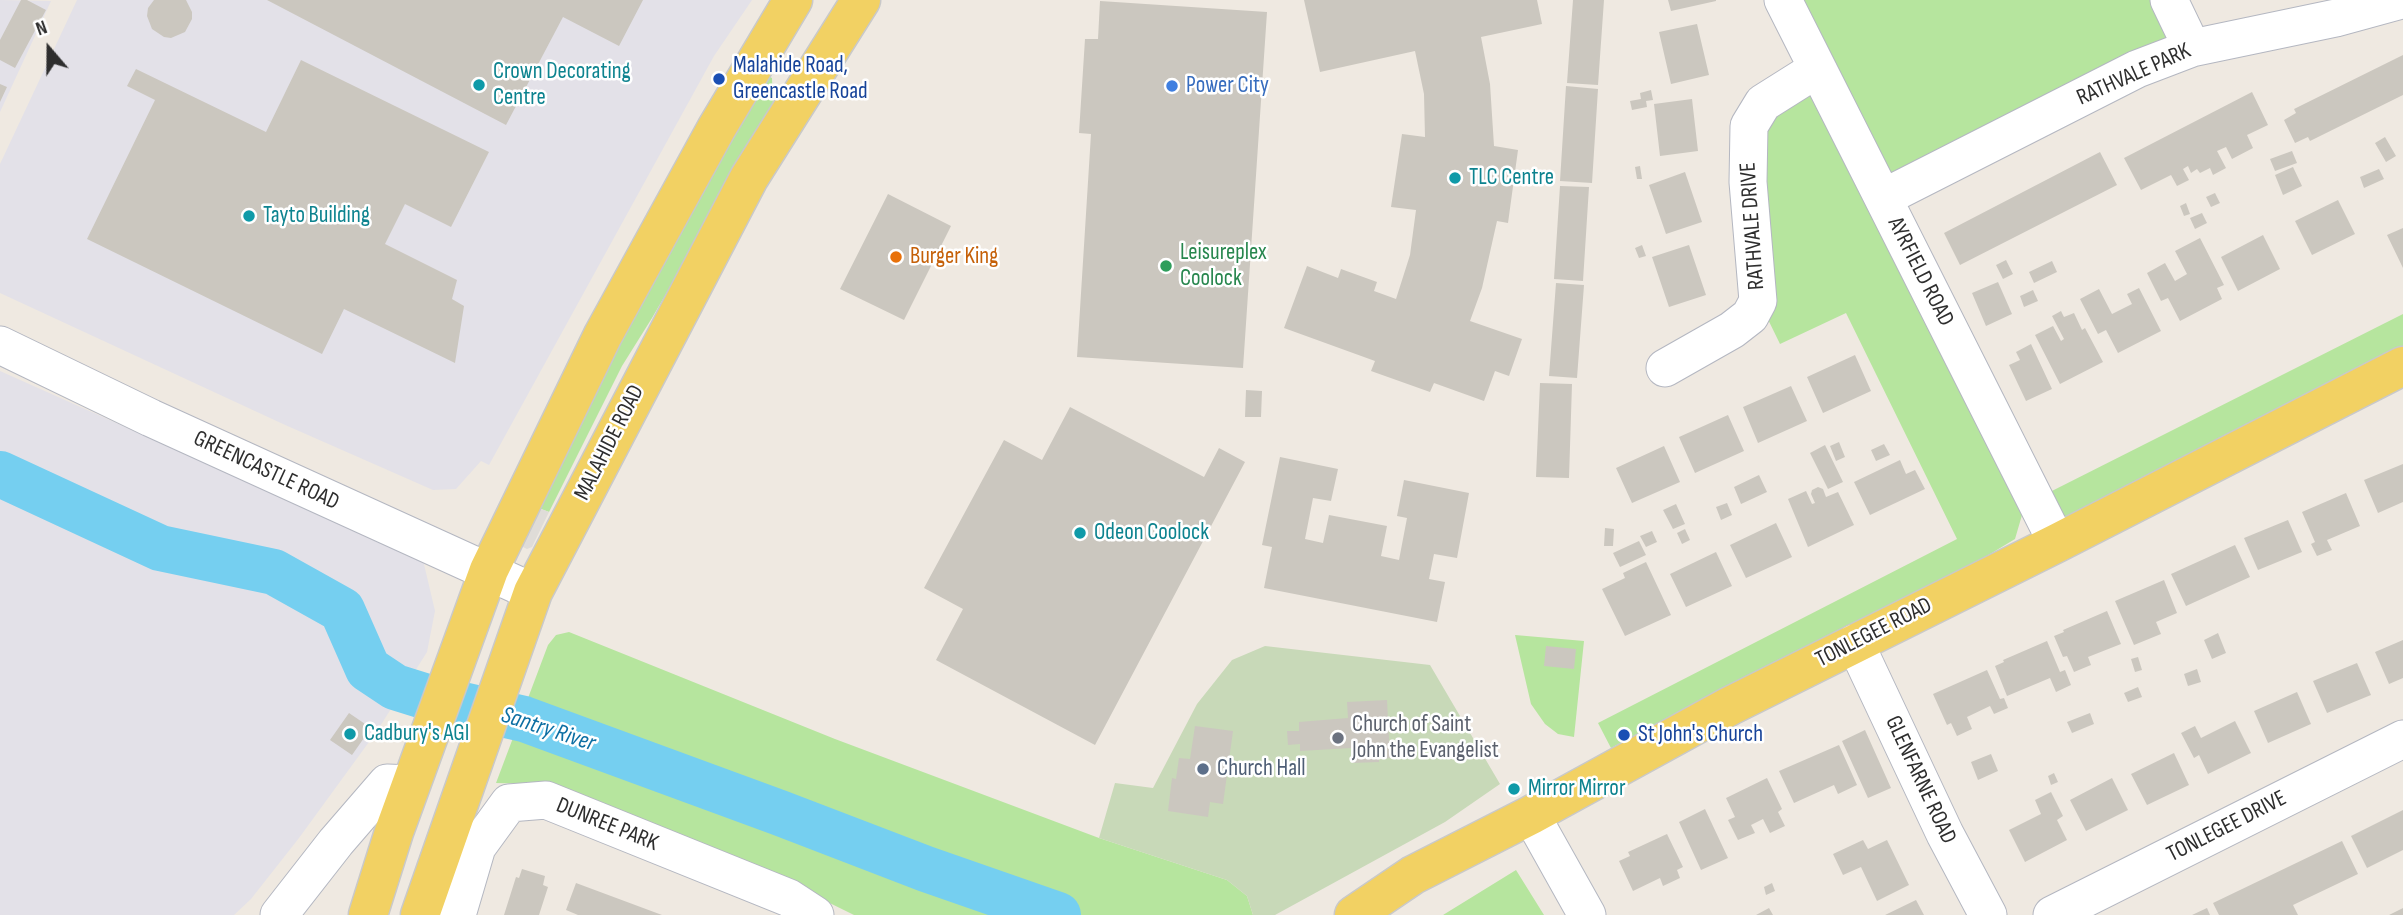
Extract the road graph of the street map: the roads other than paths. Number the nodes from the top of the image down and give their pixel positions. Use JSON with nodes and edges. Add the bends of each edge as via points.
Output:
{"nodes":[{"id":1,"x":861,"y":0,"type":"edge"},
{"id":2,"x":1783,"y":0,"type":"edge"},
{"id":3,"x":2169,"y":0,"type":"edge"},
{"id":4,"x":2402,"y":0,"type":"edge"},
{"id":5,"x":784,"y":16,"type":"edge"},
{"id":6,"x":2192,"y":48,"type":"junction"},
{"id":7,"x":821,"y":64,"type":"junction"},
{"id":8,"x":1817,"y":69,"type":"junction"},
{"id":9,"x":1883,"y":198,"type":"junction"},
{"id":10,"x":0,"y":345,"type":"edge"},
{"id":11,"x":2403,"y":366,"type":"edge"},
{"id":12,"x":1665,"y":368,"type":"dead end"},
{"id":13,"x":2057,"y":543,"type":"junction"},
{"id":14,"x":489,"y":570,"type":"junction"},
{"id":15,"x":533,"y":592,"type":"junction"},
{"id":16,"x":1855,"y":643,"type":"junction"},
{"id":17,"x":2403,"y":739,"type":"edge"},
{"id":18,"x":411,"y":784,"type":"junction"},
{"id":19,"x":1531,"y":816,"type":"junction"},
{"id":20,"x":279,"y":915,"type":"edge"},
{"id":21,"x":368,"y":915,"type":"edge"},
{"id":22,"x":420,"y":915,"type":"edge"},
{"id":23,"x":457,"y":915,"type":"edge"},
{"id":24,"x":815,"y":915,"type":"edge"},
{"id":25,"x":1354,"y":915,"type":"edge"},
{"id":26,"x":1587,"y":915,"type":"edge"},
{"id":27,"x":1988,"y":915,"type":"edge"},
{"id":28,"x":2052,"y":915,"type":"edge"}],
"edges":[{"from":1,"to":7,"type":"main road","name":"MALAHIDE ROAD"},
{"from":2,"to":8,"type":"street","name":"AYRFIELD ROAD"},
{"from":3,"to":6,"type":"street"},
{"from":4,"to":6,"type":"street","name":"RATHVALE PARK"},
{"from":5,"to":7,"type":"main road"},
{"from":5,"to":14,"type":"main road","via":[[603,335]]},
{"from":6,"to":9,"type":"street","name":"RATHVALE PARK","via":[[2137,69]]},
{"from":7,"to":15,"type":"main road","name":"MALAHIDE ROAD","via":[[749,178]]},
{"from":8,"to":9,"type":"street","name":"AYRFIELD ROAD"},
{"from":8,"to":12,"type":"street","name":"RATHVALE DRIVE","via":[[1763,103],[1749,126],[1748,182],[1759,301],[1750,316],[1732,330]]},
{"from":9,"to":13,"type":"street","name":"AYRFIELD ROAD"},
{"from":10,"to":14,"type":"street","name":"GREENCASTLE ROAD"},
{"from":11,"to":13,"type":"main road","name":"TONLEGEE ROAD"},
{"from":13,"to":16,"type":"main road","name":"TONLEGEE ROAD"},
{"from":14,"to":15,"type":"street","name":"GREENCASTLE ROAD"},
{"from":14,"to":18,"type":"main road"},
{"from":15,"to":22,"type":"main road","name":"MALAHIDE ROAD"},
{"from":16,"to":19,"type":"main road","name":"TONLEGEE ROAD"},
{"from":16,"to":27,"type":"street","name":"GLENFARNE ROAD"},
{"from":17,"to":28,"type":"street","name":"TONLEGEE DRIVE"},
{"from":18,"to":20,"type":"street","via":[[387,783]]},
{"from":18,"to":21,"type":"main road"},
{"from":19,"to":25,"type":"main road","name":"TONLEGEE ROAD","via":[[1413,876]]},
{"from":19,"to":26,"type":"street"},
{"from":23,"to":24,"type":"street","name":"DUNREE PARK","via":[[477,847],[509,803],[546,800],[789,898]]}]}
